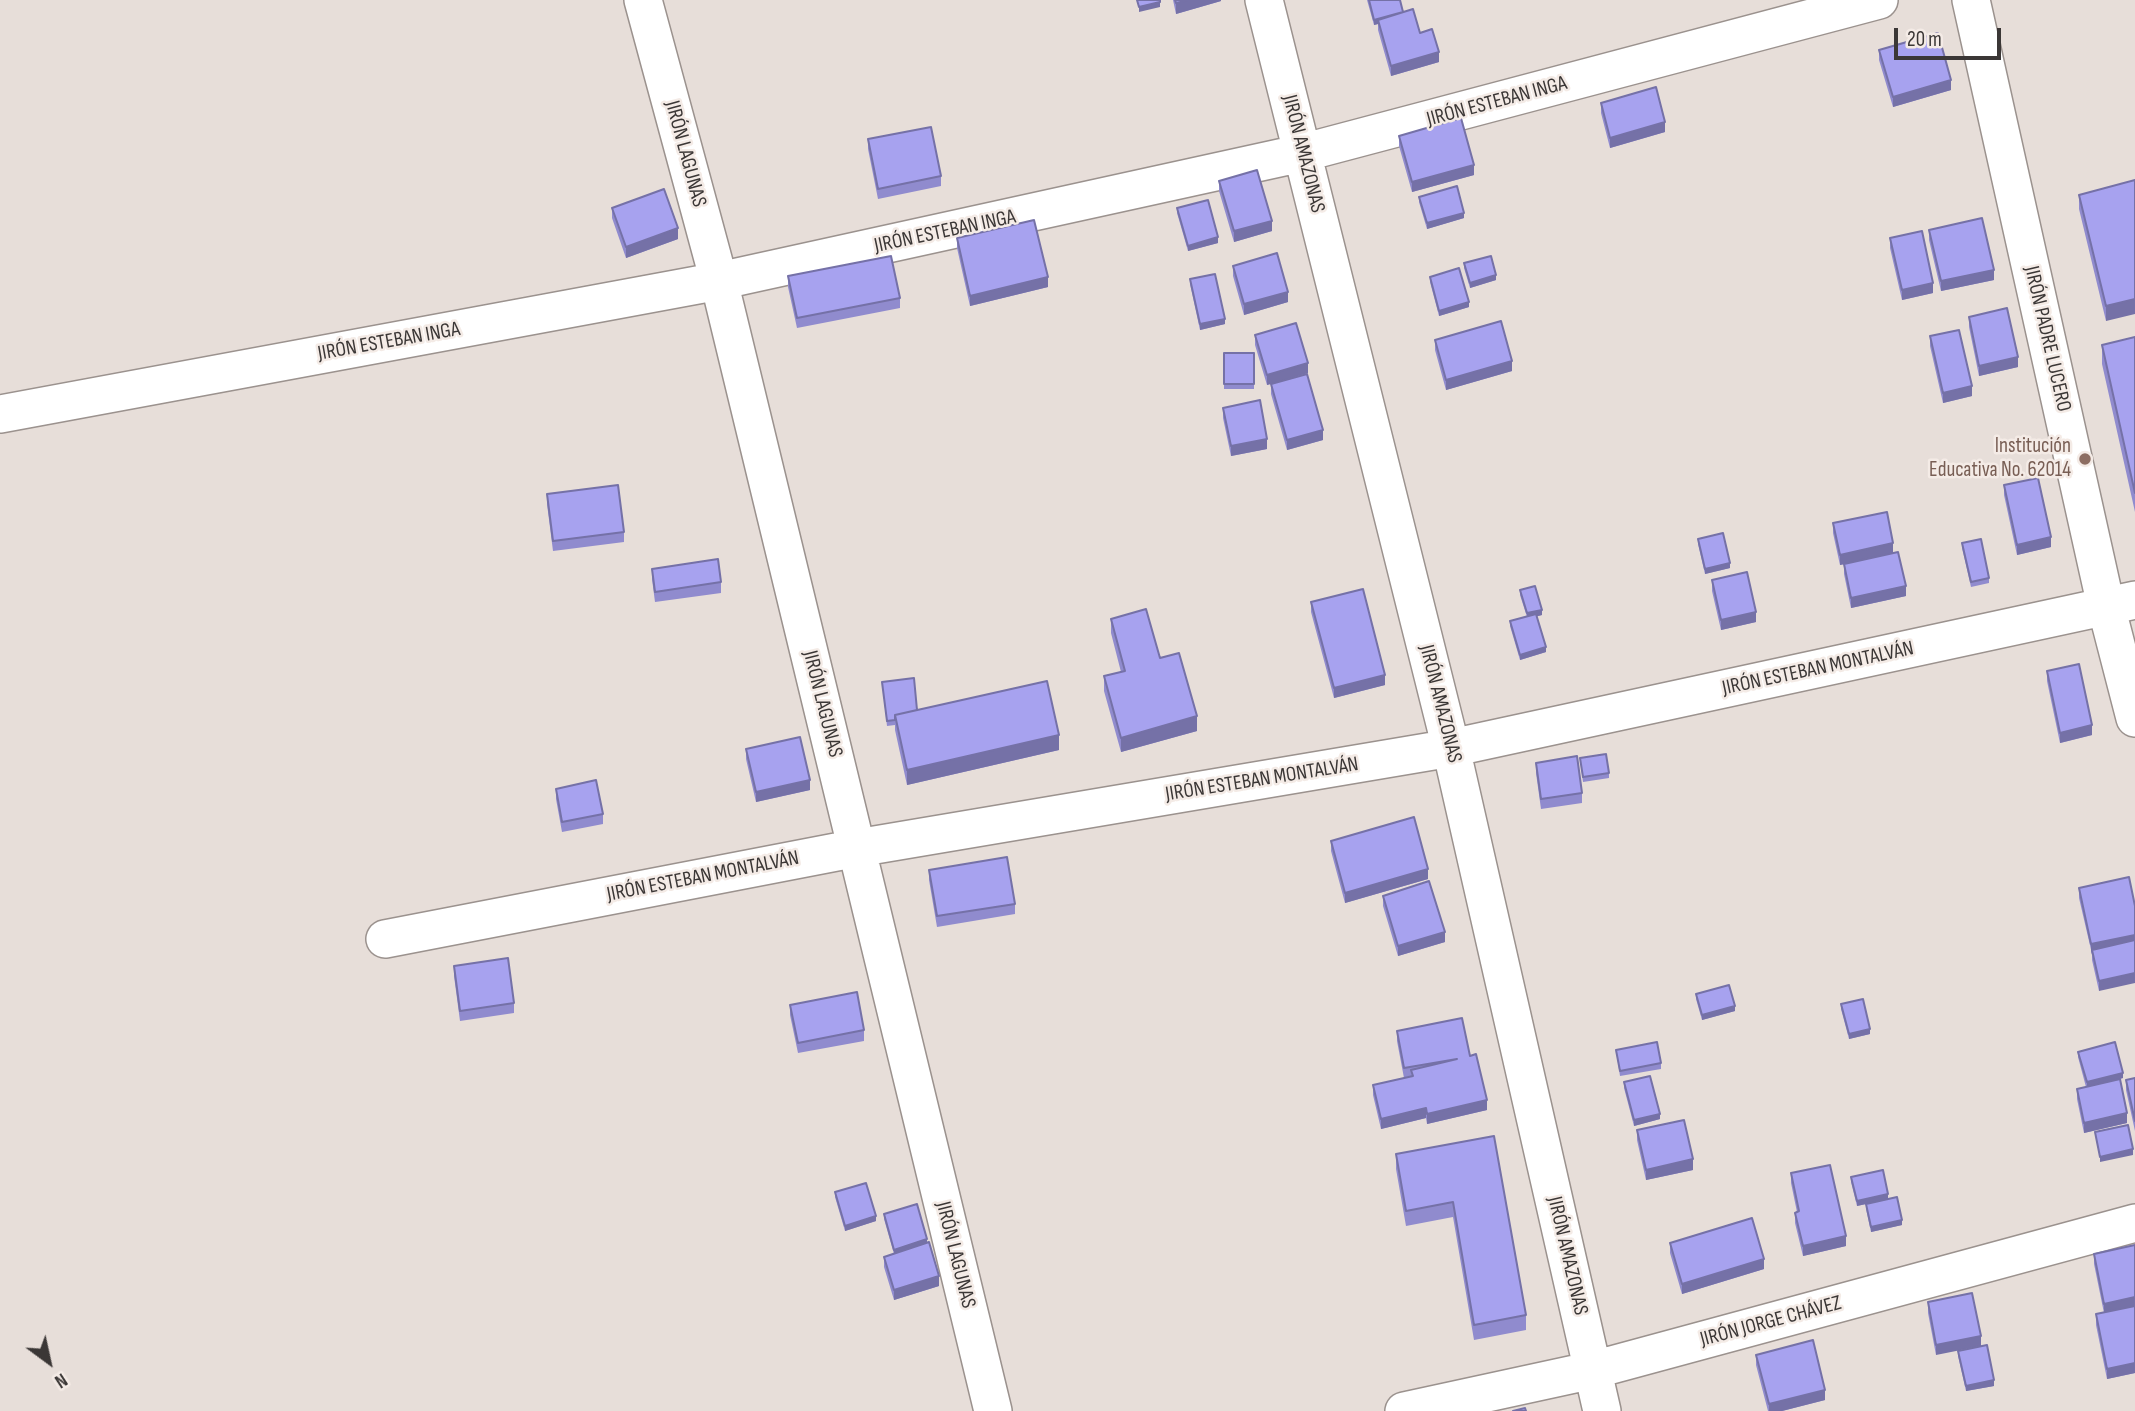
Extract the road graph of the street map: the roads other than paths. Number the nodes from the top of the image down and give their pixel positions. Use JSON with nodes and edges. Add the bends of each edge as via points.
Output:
{"nodes":[{"id":1,"x":643,"y":0,"type":"edge"},
{"id":2,"x":1264,"y":0,"type":"edge"},
{"id":3,"x":1880,"y":0,"type":"edge"},
{"id":4,"x":1971,"y":0,"type":"edge"},
{"id":5,"x":1303,"y":153,"type":"junction"},
{"id":6,"x":719,"y":281,"type":"junction"},
{"id":7,"x":0,"y":414,"type":"edge"},
{"id":8,"x":2121,"y":603,"type":"edge"},
{"id":9,"x":2135,"y":718,"type":"edge"},
{"id":10,"x":1451,"y":748,"type":"junction"},
{"id":11,"x":857,"y":848,"type":"junction"},
{"id":12,"x":384,"y":939,"type":"dead end"},
{"id":13,"x":2135,"y":1223,"type":"edge"},
{"id":14,"x":1593,"y":1370,"type":"junction"},
{"id":15,"x":993,"y":1411,"type":"edge"},
{"id":16,"x":1404,"y":1411,"type":"edge"},
{"id":17,"x":1602,"y":1411,"type":"edge"}],
"edges":[{"from":1,"to":6,"type":"street","name":"JIRÓN LAGUNAS"},
{"from":2,"to":5,"type":"street","name":"JIRÓN AMAZONAS"},
{"from":3,"to":5,"type":"street","name":"JIRÓN ESTEBAN INGA"},
{"from":4,"to":8,"type":"street","name":"JIRÓN PADRE LUCERO"},
{"from":5,"to":6,"type":"street","name":"JIRÓN ESTEBAN INGA"},
{"from":5,"to":10,"type":"street","name":"JIRÓN AMAZONAS"},
{"from":6,"to":7,"type":"street","name":"JIRÓN ESTEBAN INGA"},
{"from":6,"to":11,"type":"street","name":"JIRÓN LAGUNAS"},
{"from":8,"to":9,"type":"street","name":"JIRÓN PADRE LUCERO"},
{"from":8,"to":10,"type":"street","name":"JIRÓN ESTEBAN MONTALVÁN"},
{"from":10,"to":11,"type":"street","name":"JIRÓN ESTEBAN MONTALVÁN"},
{"from":10,"to":14,"type":"street","name":"JIRÓN AMAZONAS"},
{"from":11,"to":12,"type":"street","name":"JIRÓN ESTEBAN MONTALVÁN"},
{"from":11,"to":15,"type":"street","name":"JIRÓN LAGUNAS"},
{"from":13,"to":14,"type":"street","name":"JIRÓN JORGE CHÁVEZ"},
{"from":14,"to":16,"type":"street","name":"JIRÓN JORGE CHÁVEZ"},
{"from":14,"to":17,"type":"street","name":"JIRÓN AMAZONAS"}]}
